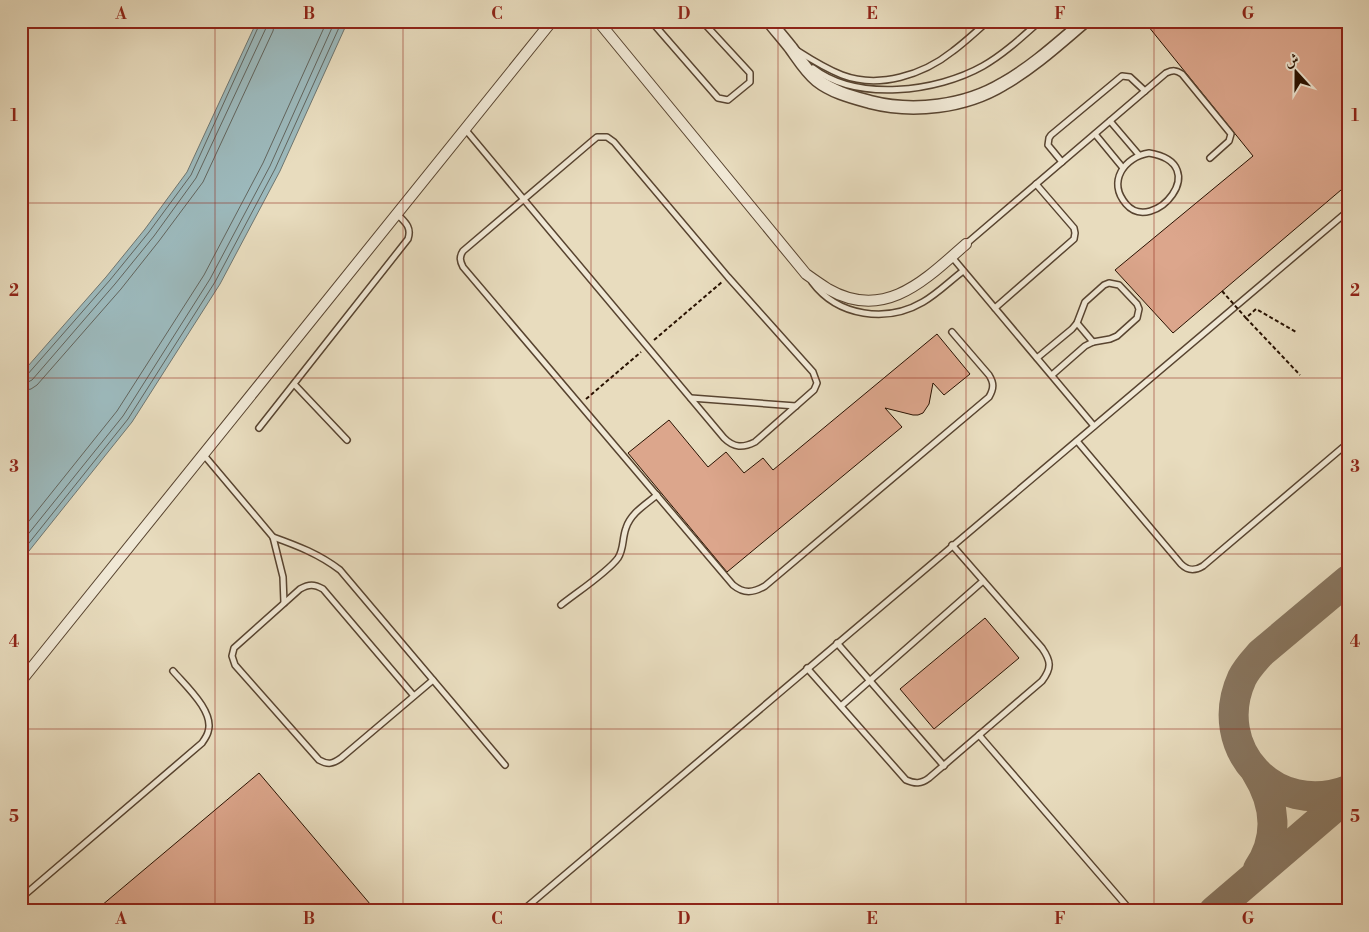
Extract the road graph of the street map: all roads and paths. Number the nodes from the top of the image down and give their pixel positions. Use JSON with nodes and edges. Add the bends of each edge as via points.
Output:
{"nodes":[{"id":1,"x":552,"y":21,"type":"edge"},
{"id":2,"x":598,"y":21,"type":"edge"},
{"id":3,"x":651,"y":21,"type":"edge"},
{"id":4,"x":702,"y":21,"type":"edge"},
{"id":5,"x":769,"y":21,"type":"edge"},
{"id":6,"x":877,"y":21,"type":"edge"},
{"id":7,"x":886,"y":21,"type":"edge"},
{"id":8,"x":988,"y":21,"type":"edge"},
{"id":9,"x":1040,"y":21,"type":"edge"},
{"id":10,"x":1085,"y":21,"type":"edge"},
{"id":11,"x":793,"y":51,"type":"junction"},
{"id":12,"x":863,"y":80,"type":"junction"},
{"id":13,"x":862,"y":88,"type":"junction"},
{"id":14,"x":1145,"y":91,"type":"junction"},
{"id":15,"x":1110,"y":120,"type":"junction"},
{"id":16,"x":465,"y":129,"type":"junction"},
{"id":17,"x":1095,"y":134,"type":"junction"},
{"id":18,"x":1139,"y":155,"type":"junction"},
{"id":19,"x":1210,"y":158,"type":"dead end"},
{"id":20,"x":1062,"y":162,"type":"junction"},
{"id":21,"x":1123,"y":168,"type":"junction"},
{"id":22,"x":1036,"y":184,"type":"junction"},
{"id":23,"x":1344,"y":187,"type":"dead end"},
{"id":24,"x":1348,"y":192,"type":"edge"},
{"id":25,"x":523,"y":199,"type":"junction"},
{"id":26,"x":1348,"y":211,"type":"edge"},
{"id":27,"x":397,"y":214,"type":"junction"},
{"id":28,"x":966,"y":244,"type":"joint"},
{"id":29,"x":951,"y":256,"type":"junction"},
{"id":30,"x":963,"y":271,"type":"junction"},
{"id":31,"x":806,"y":274,"type":"junction"},
{"id":32,"x":728,"y":277,"type":"junction"},
{"id":33,"x":1222,"y":291,"type":"dead end"},
{"id":34,"x":995,"y":308,"type":"junction"},
{"id":35,"x":1246,"y":318,"type":"junction"},
{"id":36,"x":1077,"y":323,"type":"junction"},
{"id":37,"x":952,"y":332,"type":"dead end"},
{"id":38,"x":1296,"y":332,"type":"dead end"},
{"id":39,"x":1093,"y":342,"type":"junction"},
{"id":40,"x":647,"y":346,"type":"junction"},
{"id":41,"x":1037,"y":358,"type":"junction"},
{"id":42,"x":1052,"y":375,"type":"junction"},
{"id":43,"x":1300,"y":375,"type":"dead end"},
{"id":44,"x":294,"y":384,"type":"junction"},
{"id":45,"x":691,"y":398,"type":"junction"},
{"id":46,"x":580,"y":404,"type":"junction"},
{"id":47,"x":796,"y":406,"type":"junction"},
{"id":48,"x":1094,"y":426,"type":"junction"},
{"id":49,"x":259,"y":428,"type":"dead end"},
{"id":50,"x":347,"y":440,"type":"dead end"},
{"id":51,"x":1077,"y":441,"type":"junction"},
{"id":52,"x":1348,"y":443,"type":"edge"},
{"id":53,"x":203,"y":454,"type":"junction"},
{"id":54,"x":658,"y":495,"type":"junction"},
{"id":55,"x":273,"y":537,"type":"junction"},
{"id":56,"x":952,"y":545,"type":"junction"},
{"id":57,"x":983,"y":581,"type":"junction"},
{"id":58,"x":284,"y":603,"type":"junction"},
{"id":59,"x":561,"y":605,"type":"dead end"},
{"id":60,"x":837,"y":643,"type":"junction"},
{"id":61,"x":808,"y":668,"type":"junction"},
{"id":62,"x":174,"y":671,"type":"dead end"},
{"id":63,"x":433,"y":680,"type":"junction"},
{"id":64,"x":870,"y":680,"type":"junction"},
{"id":65,"x":21,"y":681,"type":"edge"},
{"id":66,"x":414,"y":696,"type":"junction"},
{"id":67,"x":840,"y":706,"type":"junction"},
{"id":68,"x":979,"y":735,"type":"junction"},
{"id":69,"x":505,"y":765,"type":"dead end"},
{"id":70,"x":944,"y":766,"type":"junction"},
{"id":71,"x":21,"y":898,"type":"edge"},
{"id":72,"x":522,"y":911,"type":"edge"},
{"id":73,"x":1131,"y":911,"type":"edge"}],
"edges":[{"from":1,"to":16,"type":"street"},
{"from":2,"to":31,"type":"street"},
{"from":3,"to":4,"type":"lane","via":[[718,98],[728,100],[750,82],[750,73]]},
{"from":5,"to":11,"type":"street"},
{"from":6,"to":7,"type":"lane"},
{"from":8,"to":12,"type":"lane","via":[[929,67],[900,78]]},
{"from":9,"to":13,"type":"lane","via":[[1000,55],[963,75],[922,87]]},
{"from":10,"to":11,"type":"street","via":[[1003,85],[954,103],[929,107],[903,107],[853,98],[818,81]]},
{"from":11,"to":12,"type":"lane","via":[[843,75]]},
{"from":11,"to":13,"type":"lane","via":[[823,76]]},
{"from":12,"to":13,"type":"lane"},
{"from":14,"to":15,"type":"lane"},
{"from":14,"to":19,"type":"lane","via":[[1172,70],[1182,74],[1231,134],[1229,141]]},
{"from":14,"to":20,"type":"lane","via":[[1130,77],[1122,76],[1066,122],[1048,142]]},
{"from":15,"to":17,"type":"lane"},
{"from":15,"to":18,"type":"lane"},
{"from":16,"to":25,"type":"lane"},
{"from":16,"to":27,"type":"street"},
{"from":17,"to":20,"type":"lane"},
{"from":17,"to":21,"type":"lane"},
{"from":18,"to":21,"type":"lane"},
{"from":18,"to":21,"type":"lane","via":[[1159,155],[1175,167],[1179,182],[1176,191],[1165,202],[1143,213],[1126,205],[1118,187]]},
{"from":20,"to":22,"type":"lane"},
{"from":22,"to":28,"type":"lane"},
{"from":22,"to":34,"type":"lane","via":[[1074,228],[1074,239]]},
{"from":23,"to":24,"type":"path"},
{"from":25,"to":32,"type":"lane","via":[[597,137],[607,137]]},
{"from":25,"to":40,"type":"lane"},
{"from":25,"to":46,"type":"lane","via":[[462,251],[460,262]]},
{"from":26,"to":48,"type":"lane"},
{"from":27,"to":44,"type":"lane","via":[[410,228],[408,239]]},
{"from":27,"to":53,"type":"street"},
{"from":28,"to":29,"type":"street"},
{"from":29,"to":30,"type":"lane"},
{"from":29,"to":31,"type":"street","via":[[918,285],[880,299],[841,295]]},
{"from":30,"to":31,"type":"lane","via":[[920,304],[903,311],[881,314],[854,312],[835,304],[816,288]]},
{"from":30,"to":34,"type":"lane"},
{"from":32,"to":40,"type":"path"},
{"from":32,"to":47,"type":"lane","via":[[813,372],[817,383],[814,390]]},
{"from":33,"to":35,"type":"path","bridge":true},
{"from":34,"to":41,"type":"lane"},
{"from":35,"to":38,"type":"path","bridge":true,"via":[[1256,310]]},
{"from":35,"to":43,"type":"path"},
{"from":36,"to":39,"type":"lane"},
{"from":36,"to":39,"type":"lane","via":[[1085,302],[1109,283],[1119,285],[1137,304],[1137,318],[1117,336]]},
{"from":36,"to":41,"type":"lane"},
{"from":37,"to":54,"type":"lane","via":[[993,382],[989,397],[757,591],[740,590],[733,585]]},
{"from":39,"to":42,"type":"lane","via":[[1084,346]]},
{"from":40,"to":45,"type":"lane"},
{"from":40,"to":46,"type":"path"},
{"from":41,"to":42,"type":"lane"},
{"from":42,"to":48,"type":"lane"},
{"from":44,"to":49,"type":"lane"},
{"from":44,"to":50,"type":"lane"},
{"from":45,"to":47,"type":"lane"},
{"from":45,"to":47,"type":"lane","via":[[730,444],[737,447],[755,442]]},
{"from":46,"to":54,"type":"lane"},
{"from":48,"to":51,"type":"lane"},
{"from":51,"to":52,"type":"lane","via":[[1181,564],[1191,570],[1203,566]]},
{"from":51,"to":56,"type":"lane"},
{"from":53,"to":55,"type":"lane"},
{"from":53,"to":65,"type":"street"},
{"from":54,"to":59,"type":"lane","via":[[636,512],[630,521],[616,560]]},
{"from":55,"to":58,"type":"lane","via":[[283,577]]},
{"from":55,"to":63,"type":"lane","via":[[310,550],[340,570]]},
{"from":56,"to":57,"type":"lane"},
{"from":56,"to":60,"type":"lane"},
{"from":57,"to":64,"type":"lane"},
{"from":57,"to":68,"type":"lane","via":[[1042,648],[1050,664],[1042,681]]},
{"from":58,"to":66,"type":"lane","via":[[308,585],[323,589]]},
{"from":58,"to":66,"type":"lane","via":[[234,648],[232,656],[235,664],[319,760],[326,764],[334,763]]},
{"from":60,"to":61,"type":"lane"},
{"from":60,"to":64,"type":"lane"},
{"from":61,"to":67,"type":"lane"},
{"from":61,"to":72,"type":"lane"},
{"from":62,"to":71,"type":"lane","via":[[209,718],[209,732],[202,743]]},
{"from":63,"to":66,"type":"lane"},
{"from":63,"to":69,"type":"lane"},
{"from":64,"to":67,"type":"lane"},
{"from":64,"to":70,"type":"lane"},
{"from":67,"to":70,"type":"lane","via":[[906,780],[922,783]]},
{"from":68,"to":70,"type":"lane"},
{"from":68,"to":73,"type":"lane"}]}
